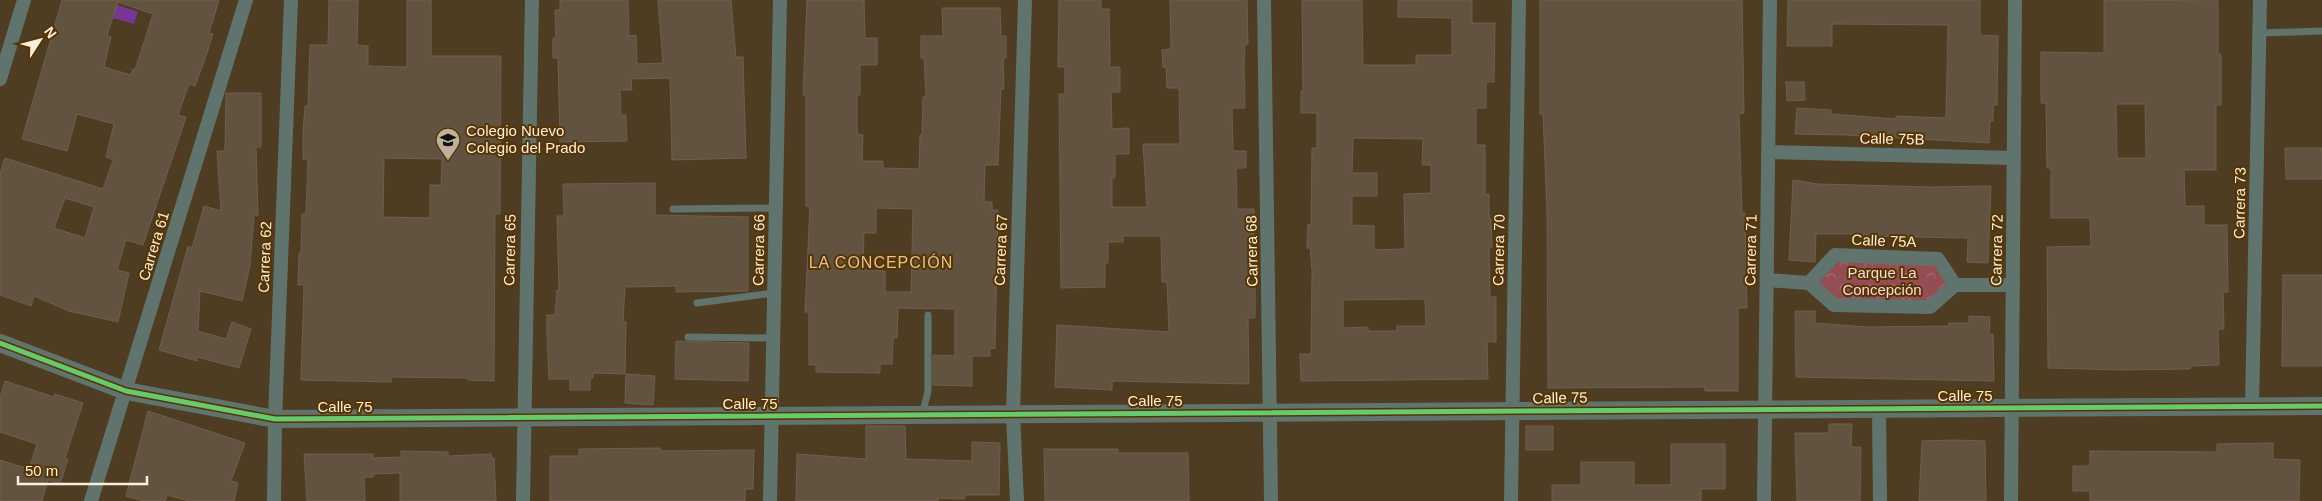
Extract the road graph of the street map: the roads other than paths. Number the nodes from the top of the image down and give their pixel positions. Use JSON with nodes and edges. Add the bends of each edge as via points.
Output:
{"nodes":[{"id":1,"x":24,"y":0,"type":"edge"},
{"id":2,"x":286,"y":0,"type":"edge"},
{"id":3,"x":291,"y":0,"type":"edge"},
{"id":4,"x":532,"y":0,"type":"edge"},
{"id":5,"x":780,"y":0,"type":"edge"},
{"id":6,"x":1025,"y":0,"type":"edge"},
{"id":7,"x":1264,"y":0,"type":"edge"},
{"id":8,"x":1519,"y":0,"type":"edge"},
{"id":9,"x":1770,"y":0,"type":"edge"},
{"id":10,"x":2015,"y":0,"type":"edge"},
{"id":11,"x":2260,"y":0,"type":"edge"},
{"id":12,"x":247,"y":1,"type":"edge"},
{"id":13,"x":291,"y":15,"type":"junction"},
{"id":14,"x":2322,"y":31,"type":"edge"},
{"id":15,"x":2260,"y":33,"type":"junction"},
{"id":16,"x":0,"y":79,"type":"edge"},
{"id":17,"x":1769,"y":152,"type":"junction"},
{"id":18,"x":2014,"y":158,"type":"junction"},
{"id":19,"x":776,"y":208,"type":"junction"},
{"id":20,"x":673,"y":209,"type":"dead end"},
{"id":21,"x":1767,"y":280,"type":"junction"},
{"id":22,"x":1809,"y":283,"type":"junction"},
{"id":23,"x":1955,"y":285,"type":"junction"},
{"id":24,"x":2012,"y":285,"type":"junction"},
{"id":25,"x":774,"y":293,"type":"junction"},
{"id":26,"x":697,"y":303,"type":"dead end"},
{"id":27,"x":928,"y":315,"type":"dead end"},
{"id":28,"x":688,"y":336,"type":"dead end"},
{"id":29,"x":773,"y":338,"type":"junction"},
{"id":30,"x":0,"y":343,"type":"edge"},
{"id":31,"x":126,"y":391,"type":"junction"},
{"id":32,"x":2322,"y":406,"type":"edge"},
{"id":33,"x":2252,"y":407,"type":"junction"},
{"id":34,"x":2012,"y":408,"type":"junction"},
{"id":35,"x":1879,"y":409,"type":"junction"},
{"id":36,"x":1765,"y":410,"type":"junction"},
{"id":37,"x":1513,"y":412,"type":"junction"},
{"id":38,"x":1271,"y":413,"type":"junction"},
{"id":39,"x":922,"y":415,"type":"junction"},
{"id":40,"x":1013,"y":415,"type":"junction"},
{"id":41,"x":772,"y":416,"type":"junction"},
{"id":42,"x":523,"y":418,"type":"junction"},
{"id":43,"x":275,"y":420,"type":"junction"},
{"id":44,"x":91,"y":501,"type":"edge"},
{"id":45,"x":274,"y":501,"type":"edge"},
{"id":46,"x":523,"y":501,"type":"edge"},
{"id":47,"x":770,"y":501,"type":"edge"},
{"id":48,"x":1017,"y":501,"type":"edge"},
{"id":49,"x":1271,"y":501,"type":"edge"},
{"id":50,"x":1512,"y":501,"type":"edge"},
{"id":51,"x":1764,"y":501,"type":"edge"},
{"id":52,"x":1880,"y":501,"type":"edge"},
{"id":53,"x":2011,"y":501,"type":"edge"}],
"edges":[{"from":1,"to":16,"type":"street"},
{"from":2,"to":13,"type":"street","name":"Carrera 62"},
{"from":3,"to":13,"type":"street","name":"Carrera 62"},
{"from":4,"to":42,"type":"street","name":"Carrera 65"},
{"from":5,"to":19,"type":"street","name":"Carrera 66"},
{"from":6,"to":40,"type":"street","name":"Carrera 67"},
{"from":7,"to":38,"type":"street","name":"Carrera 68"},
{"from":8,"to":37,"type":"street","name":"Carrera 70"},
{"from":9,"to":17,"type":"street","name":"Carrera 71"},
{"from":10,"to":18,"type":"street","name":"Carrera 72"},
{"from":11,"to":15,"type":"street","name":"Carrera 73"},
{"from":12,"to":31,"type":"street","name":"Carrera 61"},
{"from":13,"to":43,"type":"street","name":"Carrera 62"},
{"from":14,"to":15,"type":"lane"},
{"from":15,"to":33,"type":"street","name":"Carrera 73"},
{"from":17,"to":18,"type":"street","name":"Calle 75B"},
{"from":17,"to":21,"type":"street","name":"Carrera 71"},
{"from":18,"to":24,"type":"street","name":"Carrera 72"},
{"from":19,"to":20,"type":"lane"},
{"from":19,"to":25,"type":"street","name":"Carrera 66"},
{"from":21,"to":22,"type":"street"},
{"from":21,"to":36,"type":"street","name":"Carrera 71"},
{"from":22,"to":23,"type":"street","via":[[1834,306],[1930,307]]},
{"from":22,"to":23,"type":"street","name":"Calle 75A","via":[[1835,255],[1938,259]]},
{"from":23,"to":24,"type":"street"},
{"from":24,"to":34,"type":"street","name":"Carrera 72"},
{"from":25,"to":26,"type":"lane"},
{"from":25,"to":29,"type":"street","name":"Carrera 66"},
{"from":27,"to":39,"type":"lane","via":[[928,391]]},
{"from":28,"to":29,"type":"lane"},
{"from":29,"to":41,"type":"street","name":"Carrera 66"},
{"from":30,"to":31,"type":"street","name":"Calle 75"},
{"from":31,"to":43,"type":"street","name":"Calle 75"},
{"from":31,"to":44,"type":"street","name":"Carrera 61"},
{"from":32,"to":33,"type":"street","name":"Calle 75"},
{"from":33,"to":34,"type":"street","name":"Calle 75"},
{"from":34,"to":35,"type":"street","name":"Calle 75"},
{"from":34,"to":53,"type":"street","name":"Carrera 72"},
{"from":35,"to":36,"type":"street","name":"Calle 75"},
{"from":35,"to":52,"type":"street"},
{"from":36,"to":37,"type":"street","name":"Calle 75"},
{"from":36,"to":51,"type":"street","name":"Carrera 71"},
{"from":37,"to":38,"type":"street","name":"Calle 75"},
{"from":37,"to":50,"type":"street","name":"Carrera 70"},
{"from":38,"to":40,"type":"street","name":"Calle 75"},
{"from":38,"to":49,"type":"street","name":"Carrera 68"},
{"from":39,"to":40,"type":"street","name":"Calle 75"},
{"from":39,"to":41,"type":"street","name":"Calle 75"},
{"from":40,"to":48,"type":"street","name":"Carrera 67"},
{"from":41,"to":42,"type":"street","name":"Calle 75"},
{"from":41,"to":47,"type":"street","name":"Carrera 66"},
{"from":42,"to":43,"type":"street","name":"Calle 75"},
{"from":42,"to":46,"type":"street","name":"Carrera 65"},
{"from":43,"to":45,"type":"street","name":"Carrera 62"}]}
